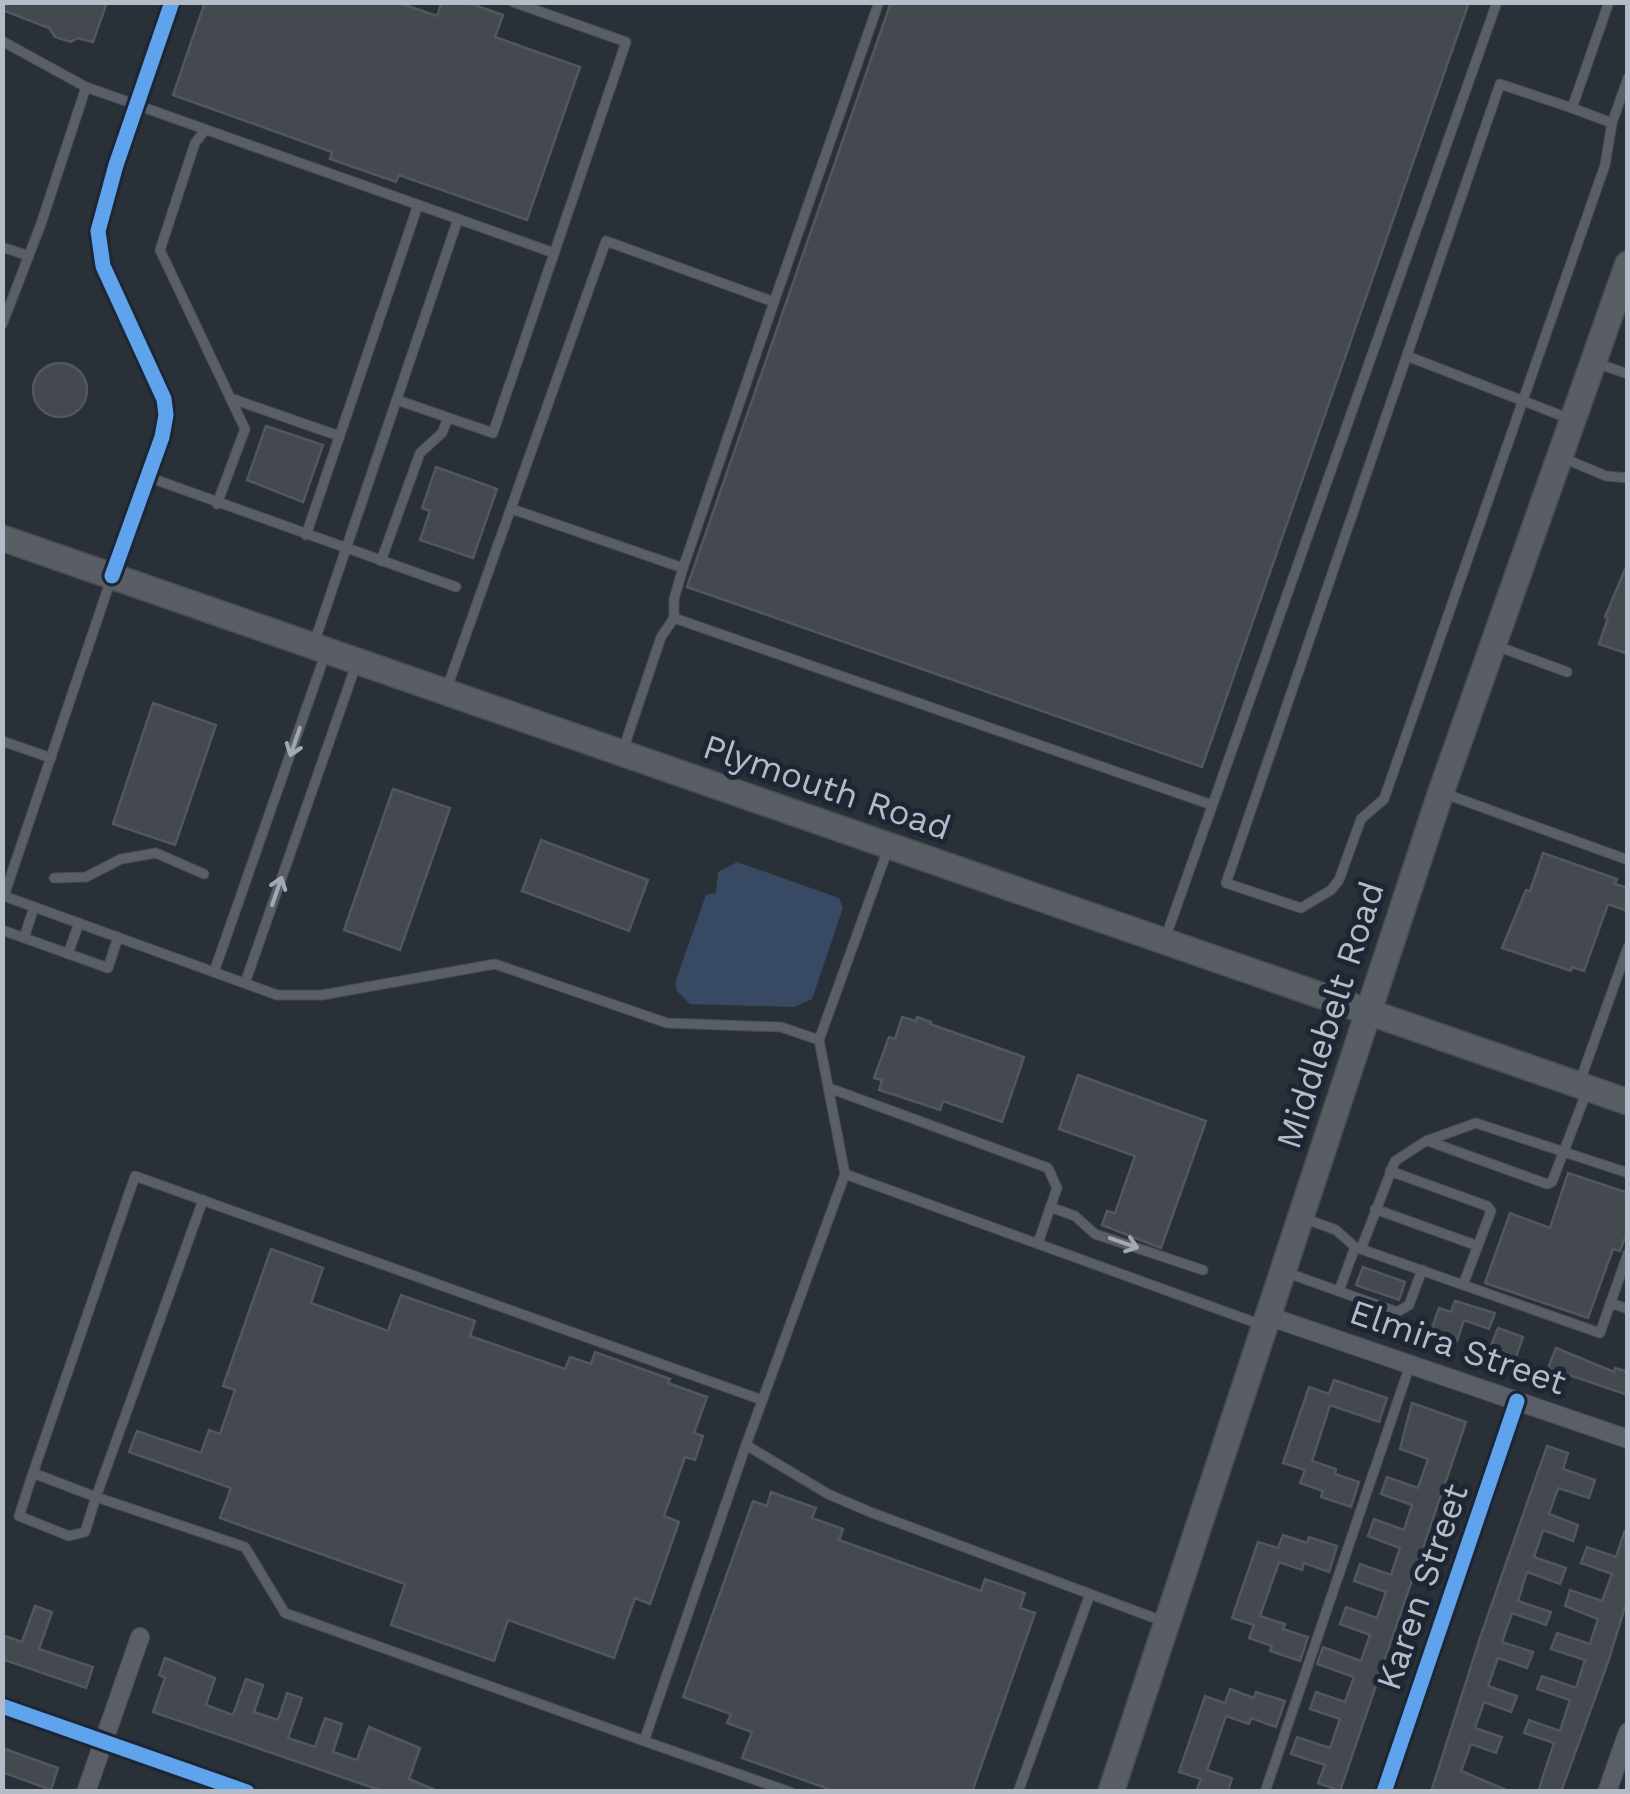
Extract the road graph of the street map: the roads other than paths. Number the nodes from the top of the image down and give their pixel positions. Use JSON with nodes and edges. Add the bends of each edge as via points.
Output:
{"nodes":[{"id":1,"x":172,"y":2,"type":"edge"},
{"id":2,"x":514,"y":2,"type":"edge"},
{"id":3,"x":879,"y":2,"type":"edge"},
{"id":4,"x":1496,"y":2,"type":"edge"},
{"id":5,"x":1610,"y":2,"type":"edge"},
{"id":6,"x":2,"y":41,"type":"edge"},
{"id":7,"x":1628,"y":78,"type":"edge"},
{"id":8,"x":86,"y":87,"type":"junction"},
{"id":9,"x":136,"y":106,"type":"junction"},
{"id":10,"x":1572,"y":108,"type":"junction"},
{"id":11,"x":1612,"y":122,"type":"junction"},
{"id":12,"x":204,"y":130,"type":"junction"},
{"id":13,"x":418,"y":205,"type":"junction"},
{"id":14,"x":458,"y":219,"type":"junction"},
{"id":15,"x":2,"y":247,"type":"edge"},
{"id":16,"x":554,"y":253,"type":"junction"},
{"id":17,"x":29,"y":256,"type":"junction"},
{"id":18,"x":1628,"y":264,"type":"edge"},
{"id":19,"x":1623,"y":290,"type":"edge"},
{"id":20,"x":774,"y":302,"type":"junction"},
{"id":21,"x":2,"y":326,"type":"edge"},
{"id":22,"x":1407,"y":356,"type":"junction"},
{"id":23,"x":1594,"y":362,"type":"junction"},
{"id":24,"x":1628,"y":374,"type":"edge"},
{"id":25,"x":230,"y":398,"type":"junction"},
{"id":26,"x":397,"y":400,"type":"junction"},
{"id":27,"x":1523,"y":400,"type":"junction"},
{"id":28,"x":448,"y":418,"type":"junction"},
{"id":29,"x":1573,"y":420,"type":"junction"},
{"id":30,"x":339,"y":436,"type":"junction"},
{"id":31,"x":1560,"y":457,"type":"junction"},
{"id":32,"x":148,"y":478,"type":"junction"},
{"id":33,"x":1628,"y":478,"type":"edge"},
{"id":34,"x":216,"y":504,"type":"junction"},
{"id":35,"x":512,"y":509,"type":"junction"},
{"id":36,"x":306,"y":535,"type":"junction"},
{"id":37,"x":2,"y":538,"type":"edge"},
{"id":38,"x":346,"y":549,"type":"junction"},
{"id":39,"x":381,"y":561,"type":"junction"},
{"id":40,"x":683,"y":568,"type":"junction"},
{"id":41,"x":112,"y":576,"type":"junction"},
{"id":42,"x":456,"y":587,"type":"dead end"},
{"id":43,"x":674,"y":618,"type":"junction"},
{"id":44,"x":1493,"y":645,"type":"junction"},
{"id":45,"x":320,"y":647,"type":"junction"},
{"id":46,"x":358,"y":660,"type":"junction"},
{"id":47,"x":1567,"y":672,"type":"dead end"},
{"id":48,"x":446,"y":691,"type":"junction"},
{"id":49,"x":2,"y":741,"type":"edge"},
{"id":50,"x":622,"y":752,"type":"junction"},
{"id":51,"x":51,"y":758,"type":"junction"},
{"id":52,"x":1441,"y":792,"type":"junction"},
{"id":53,"x":1212,"y":804,"type":"junction"},
{"id":54,"x":889,"y":846,"type":"junction"},
{"id":55,"x":1628,"y":860,"type":"edge"},
{"id":56,"x":204,"y":874,"type":"dead end"},
{"id":57,"x":54,"y":878,"type":"dead end"},
{"id":58,"x":3,"y":896,"type":"edge"},
{"id":59,"x":34,"y":907,"type":"junction"},
{"id":60,"x":79,"y":923,"type":"junction"},
{"id":61,"x":2,"y":930,"type":"edge"},
{"id":62,"x":118,"y":937,"type":"junction"},
{"id":63,"x":24,"y":938,"type":"junction"},
{"id":64,"x":1164,"y":942,"type":"junction"},
{"id":65,"x":1628,"y":946,"type":"edge"},
{"id":66,"x":68,"y":954,"type":"junction"},
{"id":67,"x":214,"y":972,"type":"junction"},
{"id":68,"x":245,"y":983,"type":"junction"},
{"id":69,"x":1368,"y":1010,"type":"junction"},
{"id":70,"x":819,"y":1040,"type":"junction"},
{"id":71,"x":1583,"y":1087,"type":"junction"},
{"id":72,"x":829,"y":1088,"type":"junction"},
{"id":73,"x":1628,"y":1102,"type":"edge"},
{"id":74,"x":1426,"y":1141,"type":"junction"},
{"id":75,"x":1563,"y":1152,"type":"junction"},
{"id":76,"x":1390,"y":1171,"type":"junction"},
{"id":77,"x":1628,"y":1173,"type":"edge"},
{"id":78,"x":845,"y":1174,"type":"junction"},
{"id":79,"x":203,"y":1200,"type":"junction"},
{"id":80,"x":1050,"y":1207,"type":"junction"},
{"id":81,"x":1375,"y":1209,"type":"junction"},
{"id":82,"x":1300,"y":1216,"type":"junction"},
{"id":83,"x":1038,"y":1243,"type":"junction"},
{"id":84,"x":1478,"y":1246,"type":"junction"},
{"id":85,"x":1358,"y":1248,"type":"junction"},
{"id":86,"x":1628,"y":1253,"type":"edge"},
{"id":87,"x":1203,"y":1270,"type":"dead end"},
{"id":88,"x":1422,"y":1270,"type":"junction"},
{"id":89,"x":1282,"y":1272,"type":"junction"},
{"id":90,"x":1463,"y":1285,"type":"junction"},
{"id":91,"x":1339,"y":1292,"type":"junction"},
{"id":92,"x":1610,"y":1303,"type":"junction"},
{"id":93,"x":1628,"y":1309,"type":"edge"},
{"id":94,"x":1266,"y":1321,"type":"junction"},
{"id":95,"x":1410,"y":1365,"type":"junction"},
{"id":96,"x":762,"y":1400,"type":"junction"},
{"id":97,"x":1517,"y":1401,"type":"junction"},
{"id":98,"x":1628,"y":1439,"type":"edge"},
{"id":99,"x":746,"y":1445,"type":"junction"},
{"id":100,"x":33,"y":1473,"type":"junction"},
{"id":101,"x":96,"y":1497,"type":"junction"},
{"id":102,"x":1090,"y":1594,"type":"junction"},
{"id":103,"x":1168,"y":1623,"type":"junction"},
{"id":104,"x":140,"y":1637,"type":"dead end"},
{"id":105,"x":2,"y":1706,"type":"edge"},
{"id":106,"x":1628,"y":1732,"type":"edge"},
{"id":107,"x":644,"y":1740,"type":"junction"},
{"id":108,"x":104,"y":1741,"type":"junction"},
{"id":109,"x":86,"y":1792,"type":"edge"},
{"id":110,"x":248,"y":1792,"type":"edge"},
{"id":111,"x":790,"y":1792,"type":"edge"},
{"id":112,"x":1018,"y":1792,"type":"edge"},
{"id":113,"x":1110,"y":1792,"type":"edge"},
{"id":114,"x":1264,"y":1792,"type":"edge"},
{"id":115,"x":1384,"y":1792,"type":"edge"},
{"id":116,"x":1608,"y":1792,"type":"edge"}],
"edges":[{"from":1,"to":9,"type":"street"},
{"from":2,"to":16,"type":"lane","via":[[626,42]]},
{"from":3,"to":20,"type":"lane"},
{"from":4,"to":53,"type":"lane"},
{"from":5,"to":10,"type":"lane"},
{"from":6,"to":8,"type":"lane"},
{"from":7,"to":11,"type":"lane"},
{"from":8,"to":9,"type":"lane"},
{"from":8,"to":17,"type":"lane"},
{"from":9,"to":12,"type":"lane"},
{"from":9,"to":32,"type":"street","via":[[99,219],[98,243],[164,399],[165,426]]},
{"from":10,"to":11,"type":"lane"},
{"from":10,"to":22,"type":"lane","via":[[1500,84]]},
{"from":11,"to":27,"type":"lane","via":[[1606,160]]},
{"from":12,"to":13,"type":"lane"},
{"from":12,"to":25,"type":"lane","via":[[160,250]]},
{"from":13,"to":14,"type":"lane"},
{"from":13,"to":30,"type":"lane"},
{"from":14,"to":16,"type":"lane"},
{"from":14,"to":26,"type":"lane"},
{"from":15,"to":17,"type":"lane"},
{"from":16,"to":28,"type":"lane","via":[[493,433]]},
{"from":17,"to":21,"type":"lane"},
{"from":18,"to":19,"type":"main road","name":"Middlebelt Road"},
{"from":19,"to":23,"type":"main road","name":"Middlebelt Road"},
{"from":20,"to":35,"type":"lane","via":[[606,242]]},
{"from":20,"to":40,"type":"lane"},
{"from":22,"to":27,"type":"lane"},
{"from":22,"to":27,"type":"lane","via":[[1226,883],[1302,908],[1339,880],[1361,819],[1384,799]]},
{"from":23,"to":24,"type":"lane"},
{"from":23,"to":29,"type":"main road","name":"Middlebelt Road"},
{"from":25,"to":30,"type":"lane"},
{"from":25,"to":34,"type":"lane","via":[[245,429]]},
{"from":26,"to":28,"type":"lane"},
{"from":26,"to":38,"type":"lane"},
{"from":27,"to":29,"type":"lane"},
{"from":28,"to":39,"type":"lane","via":[[420,453]]},
{"from":29,"to":31,"type":"main road","name":"Middlebelt Road"},
{"from":30,"to":36,"type":"lane"},
{"from":31,"to":33,"type":"lane"},
{"from":31,"to":44,"type":"main road","name":"Middlebelt Road"},
{"from":32,"to":34,"type":"lane"},
{"from":32,"to":41,"type":"street"},
{"from":34,"to":36,"type":"lane"},
{"from":35,"to":40,"type":"lane"},
{"from":35,"to":48,"type":"lane"},
{"from":36,"to":38,"type":"lane"},
{"from":37,"to":41,"type":"main road","name":"Plymouth Road"},
{"from":38,"to":39,"type":"lane"},
{"from":38,"to":45,"type":"lane"},
{"from":39,"to":42,"type":"lane"},
{"from":40,"to":43,"type":"lane"},
{"from":41,"to":45,"type":"main road","name":"Plymouth Road"},
{"from":41,"to":51,"type":"lane"},
{"from":43,"to":50,"type":"lane","via":[[660,637]]},
{"from":43,"to":53,"type":"lane"},
{"from":44,"to":47,"type":"lane"},
{"from":44,"to":52,"type":"main road","name":"Middlebelt Road"},
{"from":45,"to":46,"type":"main road","name":"Plymouth Road"},
{"from":45,"to":67,"type":"lane","one_way":true},
{"from":46,"to":48,"type":"main road","name":"Plymouth Road"},
{"from":68,"to":46,"type":"lane","one_way":true},
{"from":48,"to":50,"type":"main road","name":"Plymouth Road"},
{"from":49,"to":51,"type":"lane"},
{"from":50,"to":54,"type":"main road","name":"Plymouth Road"},
{"from":51,"to":58,"type":"lane"},
{"from":52,"to":55,"type":"lane"},
{"from":52,"to":69,"type":"main road","name":"Middlebelt Road"},
{"from":53,"to":64,"type":"lane"},
{"from":54,"to":64,"type":"main road","name":"Plymouth Road"},
{"from":54,"to":70,"type":"lane"},
{"from":56,"to":57,"type":"lane","via":[[156,853],[122,859],[86,878]]},
{"from":58,"to":59,"type":"lane"},
{"from":59,"to":60,"type":"lane"},
{"from":59,"to":63,"type":"lane"},
{"from":60,"to":62,"type":"lane"},
{"from":60,"to":66,"type":"lane"},
{"from":61,"to":63,"type":"lane"},
{"from":62,"to":66,"type":"lane","via":[[108,968]]},
{"from":62,"to":67,"type":"lane"},
{"from":63,"to":66,"type":"lane"},
{"from":64,"to":69,"type":"main road","name":"Plymouth Road"},
{"from":65,"to":71,"type":"lane"},
{"from":67,"to":68,"type":"lane"},
{"from":68,"to":70,"type":"lane","via":[[277,994],[322,994],[495,964],[667,1023],[781,1026]]},
{"from":69,"to":71,"type":"main road","name":"Plymouth Road"},
{"from":69,"to":82,"type":"main road","name":"Middlebelt Road"},
{"from":70,"to":72,"type":"lane"},
{"from":71,"to":73,"type":"main road","name":"Plymouth Road"},
{"from":71,"to":75,"type":"lane"},
{"from":72,"to":78,"type":"lane"},
{"from":72,"to":80,"type":"lane","via":[[1048,1168],[1057,1188]]},
{"from":74,"to":75,"type":"lane","via":[[1485,1123]]},
{"from":74,"to":75,"type":"lane","via":[[1547,1184]]},
{"from":74,"to":76,"type":"lane","via":[[1400,1155]]},
{"from":75,"to":77,"type":"lane"},
{"from":76,"to":81,"type":"lane"},
{"from":76,"to":84,"type":"lane","via":[[1488,1206]]},
{"from":78,"to":83,"type":"lane"},
{"from":78,"to":96,"type":"lane"},
{"from":79,"to":96,"type":"lane"},
{"from":79,"to":100,"type":"lane","via":[[135,1176]]},
{"from":79,"to":101,"type":"lane"},
{"from":80,"to":83,"type":"lane"},
{"from":80,"to":87,"type":"lane","one_way":true,"via":[[1075,1216],[1095,1234]]},
{"from":81,"to":84,"type":"lane"},
{"from":81,"to":85,"type":"lane"},
{"from":82,"to":85,"type":"lane","via":[[1336,1230]]},
{"from":82,"to":89,"type":"main road","name":"Middlebelt Road"},
{"from":83,"to":94,"type":"lane"},
{"from":84,"to":90,"type":"lane"},
{"from":85,"to":88,"type":"lane"},
{"from":85,"to":91,"type":"lane"},
{"from":86,"to":92,"type":"lane"},
{"from":88,"to":90,"type":"lane"},
{"from":88,"to":91,"type":"lane","via":[[1410,1305],[1397,1312]]},
{"from":89,"to":91,"type":"lane"},
{"from":89,"to":94,"type":"main road","name":"Middlebelt Road"},
{"from":90,"to":92,"type":"lane","via":[[1600,1333]]},
{"from":92,"to":93,"type":"lane"},
{"from":94,"to":95,"type":"street","name":"Elmira Street"},
{"from":94,"to":103,"type":"main road","name":"Middlebelt Road"},
{"from":95,"to":97,"type":"street","name":"Elmira Street"},
{"from":95,"to":114,"type":"lane"},
{"from":96,"to":99,"type":"lane"},
{"from":97,"to":98,"type":"street","name":"Elmira Street"},
{"from":97,"to":115,"type":"street","name":"Karen Street"},
{"from":99,"to":102,"type":"lane","via":[[842,1500]]},
{"from":99,"to":107,"type":"lane"},
{"from":100,"to":101,"type":"lane"},
{"from":100,"to":101,"type":"lane","via":[[18,1516],[70,1536],[84,1532]]},
{"from":101,"to":107,"type":"lane","via":[[245,1547],[286,1613]]},
{"from":102,"to":103,"type":"lane"},
{"from":102,"to":112,"type":"lane"},
{"from":103,"to":113,"type":"main road","name":"Middlebelt Road"},
{"from":104,"to":108,"type":"street"},
{"from":105,"to":108,"type":"street"},
{"from":106,"to":116,"type":"street"},
{"from":107,"to":111,"type":"lane"},
{"from":108,"to":109,"type":"street"},
{"from":108,"to":110,"type":"street"}]}
